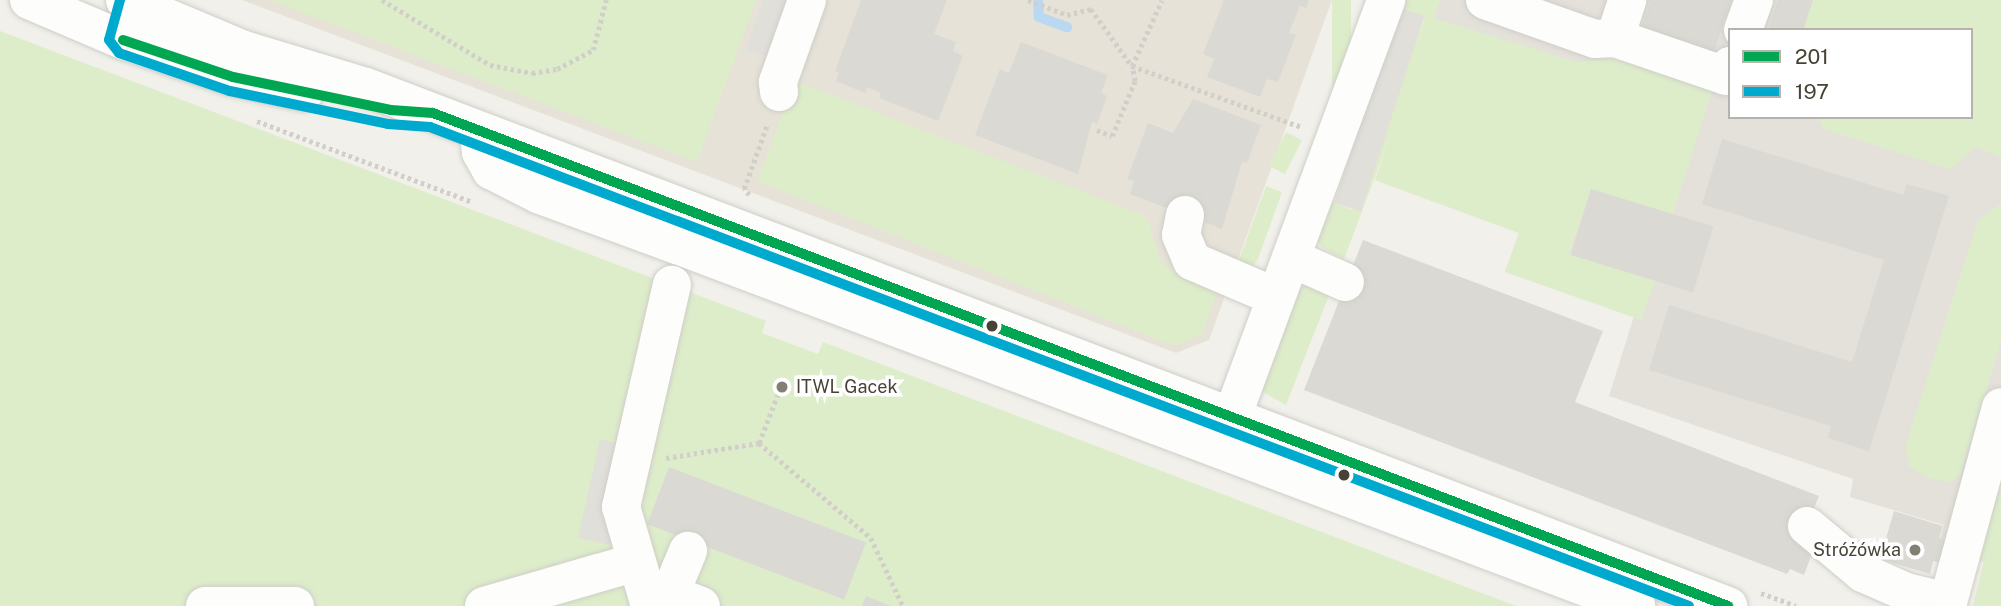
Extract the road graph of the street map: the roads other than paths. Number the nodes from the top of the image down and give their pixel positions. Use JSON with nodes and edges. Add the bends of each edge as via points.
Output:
{"nodes":[{"id":1,"x":29,"y":0,"type":"edge"},
{"id":2,"x":807,"y":0,"type":"edge"},
{"id":3,"x":1386,"y":0,"type":"edge"},
{"id":4,"x":1485,"y":0,"type":"edge"},
{"id":5,"x":1627,"y":0,"type":"edge"},
{"id":6,"x":1754,"y":0,"type":"edge"},
{"id":7,"x":132,"y":1,"type":"edge"},
{"id":8,"x":1744,"y":28,"type":"edge"},
{"id":9,"x":1615,"y":38,"type":"junction"},
{"id":10,"x":123,"y":40,"type":"junction"},
{"id":11,"x":1728,"y":71,"type":"edge"},
{"id":12,"x":779,"y":92,"type":"road end"},
{"id":13,"x":433,"y":113,"type":"junction"},
{"id":14,"x":1185,"y":215,"type":"dead end"},
{"id":15,"x":683,"y":228,"type":"junction"},
{"id":16,"x":1291,"y":258,"type":"junction"},
{"id":17,"x":1345,"y":282,"type":"dead end"},
{"id":18,"x":672,"y":285,"type":"dead end"},
{"id":19,"x":1276,"y":297,"type":"junction"},
{"id":20,"x":2001,"y":407,"type":"edge"},
{"id":21,"x":1232,"y":417,"type":"junction"},
{"id":22,"x":1807,"y":526,"type":"dead end"},
{"id":23,"x":688,"y":551,"type":"dead end"},
{"id":24,"x":636,"y":562,"type":"junction"},
{"id":25,"x":672,"y":603,"type":"edge"},
{"id":26,"x":1715,"y":604,"type":"edge"},
{"id":27,"x":1948,"y":604,"type":"edge"},
{"id":28,"x":205,"y":606,"type":"edge"},
{"id":29,"x":295,"y":606,"type":"edge"},
{"id":30,"x":484,"y":606,"type":"edge"},
{"id":31,"x":1636,"y":606,"type":"edge"}],
"edges":[{"from":1,"to":10,"type":"street"},
{"from":2,"to":12,"type":"street","via":[[778,82]]},
{"from":3,"to":16,"type":"street"},
{"from":4,"to":9,"type":"street","via":[[1595,39]]},
{"from":5,"to":9,"type":"street"},
{"from":6,"to":8,"type":"street"},
{"from":7,"to":10,"type":"street"},
{"from":7,"to":13,"type":"street","via":[[244,50]]},
{"from":9,"to":11,"type":"street","via":[[1726,76]]},
{"from":10,"to":13,"type":"street","via":[[233,77],[391,110]]},
{"from":13,"to":15,"type":"street"},
{"from":14,"to":19,"type":"street","via":[[1181,235],[1192,261]]},
{"from":15,"to":21,"type":"street"},
{"from":15,"to":31,"type":"street"},
{"from":16,"to":17,"type":"street"},
{"from":16,"to":19,"type":"street"},
{"from":18,"to":24,"type":"street","via":[[621,507]]},
{"from":19,"to":21,"type":"street"},
{"from":20,"to":27,"type":"street"},
{"from":21,"to":26,"type":"street"},
{"from":22,"to":27,"type":"street","via":[[1863,573]]},
{"from":23,"to":25,"type":"street"},
{"from":24,"to":25,"type":"street"},
{"from":24,"to":30,"type":"street"},
{"from":28,"to":29,"type":"street"}]}
